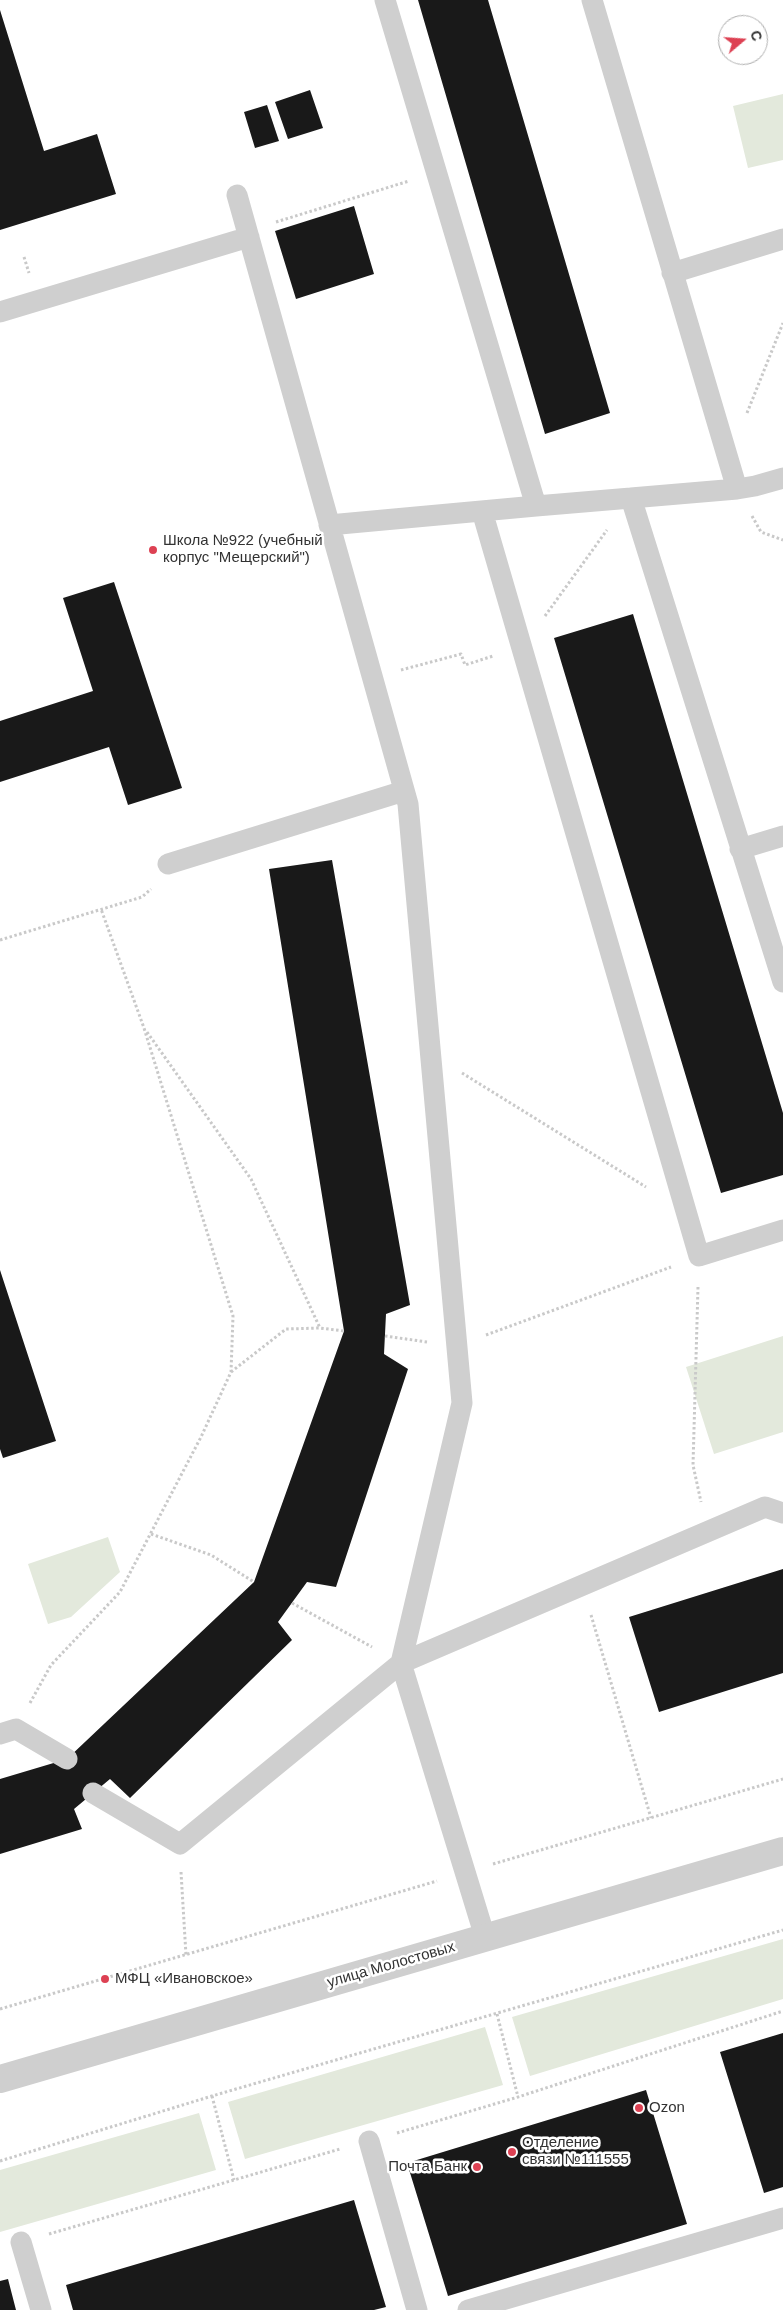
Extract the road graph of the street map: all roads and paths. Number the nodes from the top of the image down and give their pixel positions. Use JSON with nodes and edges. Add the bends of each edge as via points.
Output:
{"nodes":[{"id":1,"x":385,"y":0,"type":"edge"},
{"id":2,"x":592,"y":0,"type":"edge"},
{"id":3,"x":437,"y":173,"type":"junction"},
{"id":4,"x":236,"y":195,"type":"dead end"},
{"id":5,"x":248,"y":234,"type":"junction"},
{"id":6,"x":783,"y":239,"type":"edge"},
{"id":7,"x":672,"y":273,"type":"junction"},
{"id":8,"x":0,"y":312,"type":"edge"},
{"id":9,"x":783,"y":323,"type":"edge"},
{"id":10,"x":729,"y":460,"type":"junction"},
{"id":11,"x":783,"y":478,"type":"edge"},
{"id":12,"x":737,"y":489,"type":"junction"},
{"id":13,"x":631,"y":498,"type":"junction"},
{"id":14,"x":536,"y":506,"type":"junction"},
{"id":15,"x":482,"y":511,"type":"junction"},
{"id":16,"x":329,"y":525,"type":"junction"},
{"id":17,"x":404,"y":791,"type":"junction"},
{"id":18,"x":783,"y":836,"type":"edge"},
{"id":19,"x":740,"y":849,"type":"junction"},
{"id":20,"x":190,"y":857,"type":"junction"},
{"id":21,"x":168,"y":864,"type":"dead end"},
{"id":22,"x":101,"y":909,"type":"junction"},
{"id":23,"x":0,"y":940,"type":"edge"},
{"id":24,"x":783,"y":982,"type":"edge"},
{"id":25,"x":144,"y":1028,"type":"junction"},
{"id":26,"x":430,"y":1053,"type":"junction"},
{"id":27,"x":687,"y":1212,"type":"junction"},
{"id":28,"x":783,"y":1230,"type":"edge"},
{"id":29,"x":699,"y":1256,"type":"junction"},
{"id":30,"x":320,"y":1328,"type":"junction"},
{"id":31,"x":344,"y":1331,"type":"dead end"},
{"id":32,"x":385,"y":1336,"type":"dead end"},
{"id":33,"x":457,"y":1345,"type":"junction"},
{"id":34,"x":231,"y":1372,"type":"junction"},
{"id":35,"x":783,"y":1513,"type":"edge"},
{"id":36,"x":707,"y":1532,"type":"junction"},
{"id":37,"x":150,"y":1534,"type":"junction"},
{"id":38,"x":254,"y":1582,"type":"dead end"},
{"id":39,"x":582,"y":1586,"type":"junction"},
{"id":40,"x":292,"y":1603,"type":"dead end"},
{"id":41,"x":401,"y":1663,"type":"junction"},
{"id":42,"x":8,"y":1731,"type":"edge"},
{"id":43,"x":67,"y":1760,"type":"dead end"},
{"id":44,"x":783,"y":1779,"type":"edge"},
{"id":45,"x":93,"y":1792,"type":"dead end"},
{"id":46,"x":651,"y":1818,"type":"junction"},
{"id":47,"x":180,"y":1844,"type":"junction"},
{"id":48,"x":783,"y":1851,"type":"edge"},
{"id":49,"x":466,"y":1872,"type":"junction"},
{"id":50,"x":783,"y":1930,"type":"edge"},
{"id":51,"x":485,"y":1937,"type":"junction"},
{"id":52,"x":186,"y":1955,"type":"junction"},
{"id":53,"x":0,"y":2009,"type":"edge"},
{"id":54,"x":497,"y":2014,"type":"junction"},
{"id":55,"x":0,"y":2079,"type":"edge"},
{"id":56,"x":212,"y":2096,"type":"junction"},
{"id":57,"x":518,"y":2097,"type":"dead end"},
{"id":58,"x":369,"y":2141,"type":"dead end"},
{"id":59,"x":0,"y":2161,"type":"edge"},
{"id":60,"x":234,"y":2180,"type":"dead end"},
{"id":61,"x":783,"y":2218,"type":"edge"},
{"id":62,"x":20,"y":2242,"type":"dead end"},
{"id":63,"x":41,"y":2310,"type":"edge"},
{"id":64,"x":417,"y":2310,"type":"edge"},
{"id":65,"x":468,"y":2310,"type":"edge"}],
"edges":[{"from":1,"to":3,"type":"lane"},
{"from":2,"to":7,"type":"lane"},
{"from":3,"to":5,"type":"path"},
{"from":3,"to":14,"type":"lane"},
{"from":4,"to":5,"type":"lane"},
{"from":5,"to":8,"type":"lane"},
{"from":5,"to":16,"type":"lane"},
{"from":6,"to":7,"type":"lane"},
{"from":7,"to":10,"type":"lane"},
{"from":9,"to":10,"type":"path"},
{"from":10,"to":12,"type":"lane"},
{"from":11,"to":12,"type":"lane"},
{"from":12,"to":13,"type":"lane"},
{"from":13,"to":14,"type":"lane"},
{"from":13,"to":19,"type":"lane"},
{"from":14,"to":15,"type":"lane"},
{"from":15,"to":16,"type":"lane"},
{"from":15,"to":27,"type":"lane"},
{"from":16,"to":17,"type":"lane"},
{"from":17,"to":20,"type":"lane"},
{"from":17,"to":26,"type":"lane","via":[[408,804]]},
{"from":18,"to":19,"type":"lane"},
{"from":19,"to":24,"type":"lane"},
{"from":20,"to":21,"type":"lane"},
{"from":20,"to":22,"type":"path","via":[[142,897]]},
{"from":22,"to":23,"type":"path"},
{"from":22,"to":25,"type":"path"},
{"from":25,"to":30,"type":"path","via":[[251,1179]]},
{"from":25,"to":34,"type":"path","via":[[233,1316]]},
{"from":26,"to":27,"type":"path"},
{"from":26,"to":33,"type":"lane"},
{"from":27,"to":29,"type":"lane"},
{"from":28,"to":29,"type":"lane"},
{"from":29,"to":33,"type":"path"},
{"from":29,"to":36,"type":"path","via":[[693,1465]]},
{"from":30,"to":31,"type":"path"},
{"from":30,"to":34,"type":"path","via":[[286,1328]]},
{"from":32,"to":33,"type":"path"},
{"from":33,"to":41,"type":"lane","via":[[462,1403]]},
{"from":34,"to":37,"type":"path"},
{"from":35,"to":36,"type":"lane","via":[[765,1507]]},
{"from":36,"to":39,"type":"lane"},
{"from":37,"to":38,"type":"path","via":[[211,1555]]},
{"from":37,"to":42,"type":"path","via":[[120,1592],[51,1665]]},
{"from":39,"to":41,"type":"lane"},
{"from":39,"to":46,"type":"path"},
{"from":40,"to":41,"type":"path"},
{"from":41,"to":47,"type":"lane"},
{"from":41,"to":49,"type":"lane"},
{"from":42,"to":43,"type":"lane"},
{"from":44,"to":46,"type":"path"},
{"from":45,"to":47,"type":"lane"},
{"from":46,"to":49,"type":"path"},
{"from":47,"to":52,"type":"path"},
{"from":48,"to":51,"type":"street","name":"улица Молостовых"},
{"from":49,"to":51,"type":"lane"},
{"from":49,"to":52,"type":"path"},
{"from":50,"to":54,"type":"path"},
{"from":51,"to":55,"type":"street","name":"улица Молостовых"},
{"from":52,"to":53,"type":"path"},
{"from":54,"to":56,"type":"path"},
{"from":54,"to":57,"type":"path"},
{"from":56,"to":59,"type":"path"},
{"from":56,"to":60,"type":"path"},
{"from":58,"to":64,"type":"lane"},
{"from":61,"to":65,"type":"lane"},
{"from":62,"to":63,"type":"lane"}]}
